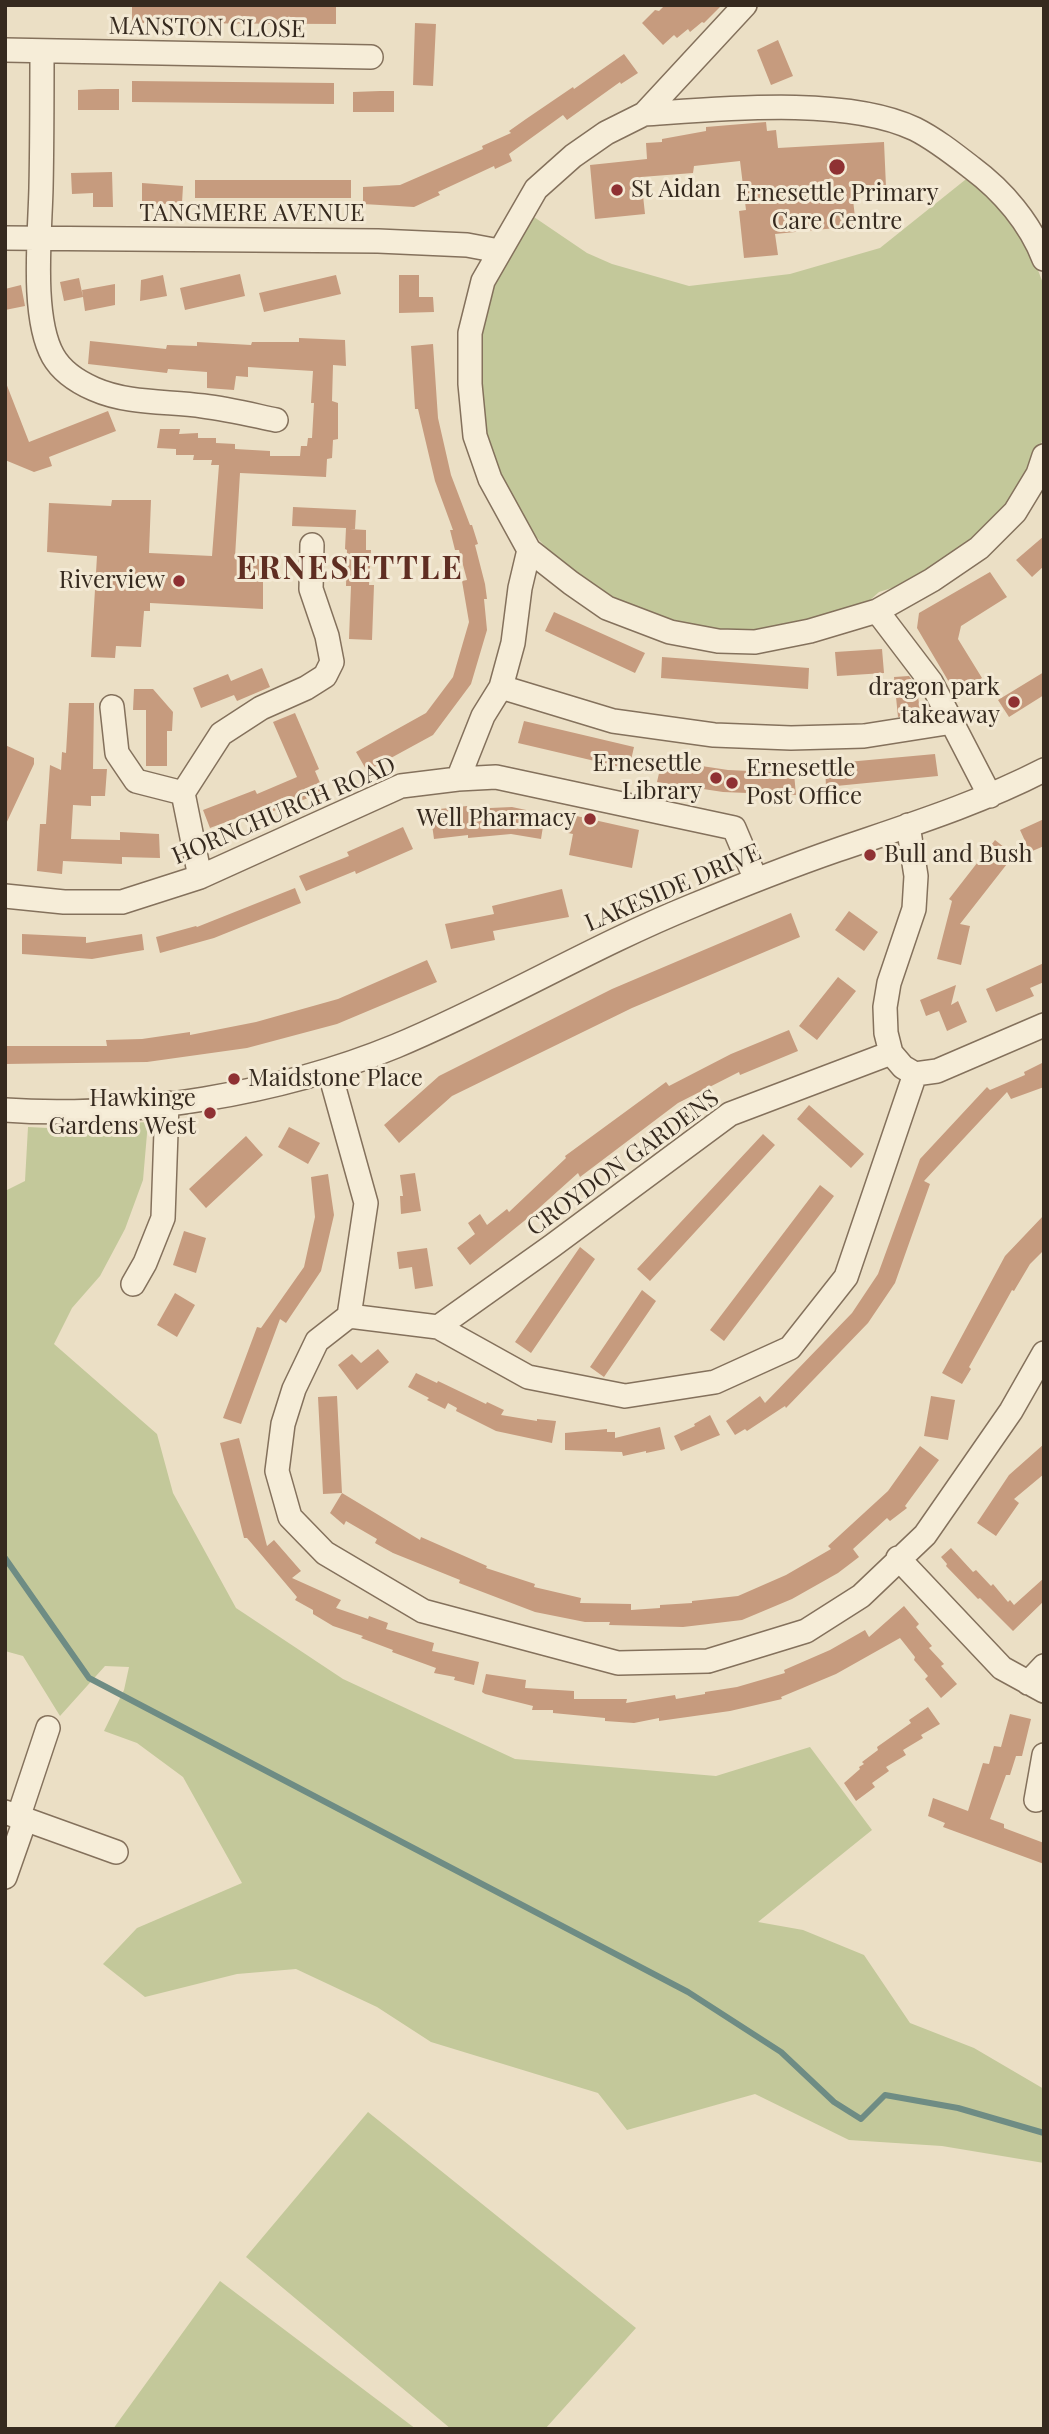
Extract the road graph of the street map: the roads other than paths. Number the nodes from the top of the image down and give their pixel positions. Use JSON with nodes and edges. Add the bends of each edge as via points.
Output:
{"nodes":[{"id":1,"x":745,"y":5,"type":"edge"},
{"id":2,"x":5,"y":50,"type":"edge"},
{"id":3,"x":43,"y":51,"type":"junction"},
{"id":4,"x":371,"y":57,"type":"dead end"},
{"id":5,"x":644,"y":114,"type":"junction"},
{"id":6,"x":5,"y":238,"type":"edge"},
{"id":7,"x":39,"y":238,"type":"junction"},
{"id":8,"x":499,"y":251,"type":"junction"},
{"id":9,"x":1044,"y":259,"type":"edge"},
{"id":10,"x":276,"y":420,"type":"dead end"},
{"id":11,"x":1044,"y":456,"type":"edge"},
{"id":12,"x":312,"y":545,"type":"dead end"},
{"id":13,"x":529,"y":550,"type":"junction"},
{"id":14,"x":877,"y":611,"type":"junction"},
{"id":15,"x":500,"y":687,"type":"junction"},
{"id":16,"x":112,"y":707,"type":"dead end"},
{"id":17,"x":953,"y":722,"type":"junction"},
{"id":18,"x":1044,"y":770,"type":"edge"},
{"id":19,"x":458,"y":779,"type":"junction"},
{"id":20,"x":183,"y":793,"type":"junction"},
{"id":21,"x":990,"y":796,"type":"junction"},
{"id":22,"x":908,"y":825,"type":"junction"},
{"id":23,"x":200,"y":877,"type":"junction"},
{"id":24,"x":755,"y":880,"type":"junction"},
{"id":25,"x":5,"y":896,"type":"edge"},
{"id":26,"x":1044,"y":1025,"type":"edge"},
{"id":27,"x":891,"y":1053,"type":"junction"},
{"id":28,"x":329,"y":1070,"type":"junction"},
{"id":29,"x":915,"y":1074,"type":"junction"},
{"id":30,"x":167,"y":1103,"type":"junction"},
{"id":31,"x":5,"y":1110,"type":"edge"},
{"id":32,"x":133,"y":1284,"type":"dead end"},
{"id":33,"x":349,"y":1316,"type":"junction"},
{"id":34,"x":438,"y":1327,"type":"junction"},
{"id":35,"x":1044,"y":1353,"type":"edge"},
{"id":36,"x":898,"y":1558,"type":"junction"},
{"id":37,"x":1044,"y":1666,"type":"edge"},
{"id":38,"x":1036,"y":1687,"type":"edge"},
{"id":39,"x":48,"y":1728,"type":"dead end"},
{"id":40,"x":1044,"y":1755,"type":"edge"},
{"id":41,"x":1036,"y":1800,"type":"dead end"},
{"id":42,"x":16,"y":1816,"type":"edge"},
{"id":43,"x":116,"y":1852,"type":"dead end"},
{"id":44,"x":5,"y":1877,"type":"edge"}],
"edges":[{"from":1,"to":5,"type":"street"},
{"from":2,"to":3,"type":"street","name":"MANSTON CLOSE"},
{"from":3,"to":4,"type":"street","name":"MANSTON CLOSE"},
{"from":3,"to":7,"type":"street"},
{"from":5,"to":8,"type":"street","via":[[606,133],[536,189]]},
{"from":5,"to":9,"type":"street","via":[[723,109],[838,111],[914,128],[985,177],[1018,211]]},
{"from":6,"to":7,"type":"street","name":"TANGMERE AVENUE"},
{"from":7,"to":8,"type":"street","name":"TANGMERE AVENUE","via":[[378,241],[467,244]]},
{"from":7,"to":10,"type":"street","via":[[44,329],[53,356],[69,374],[117,396]]},
{"from":8,"to":13,"type":"street","via":[[483,281],[470,333],[475,436],[490,479]]},
{"from":11,"to":14,"type":"street","via":[[1015,512],[979,548]]},
{"from":12,"to":20,"type":"street","via":[[311,589],[332,662],[325,676],[221,734]]},
{"from":13,"to":14,"type":"street","via":[[607,608],[670,632],[755,642]]},
{"from":13,"to":15,"type":"street","via":[[513,643]]},
{"from":14,"to":17,"type":"street","via":[[931,682]]},
{"from":15,"to":17,"type":"street","via":[[613,721],[714,735],[864,736]]},
{"from":15,"to":19,"type":"street"},
{"from":16,"to":20,"type":"street","via":[[117,753],[136,781]]},
{"from":17,"to":21,"type":"street"},
{"from":18,"to":21,"type":"street","name":"LAKESIDE DRIVE"},
{"from":19,"to":23,"type":"street","name":"HORNCHURCH ROAD","via":[[401,786]]},
{"from":19,"to":24,"type":"street","name":"HORNCHURCH ROAD","via":[[496,777],[734,828]]},
{"from":20,"to":23,"type":"street"},
{"from":21,"to":22,"type":"street","name":"LAKESIDE DRIVE"},
{"from":22,"to":24,"type":"street","name":"LAKESIDE DRIVE"},
{"from":22,"to":27,"type":"street","via":[[916,876],[914,909],[888,983],[886,1033]]},
{"from":23,"to":25,"type":"street","name":"HORNCHURCH ROAD","via":[[122,902]]},
{"from":24,"to":28,"type":"street","name":"LAKESIDE DRIVE","via":[[636,931],[433,1030]]},
{"from":26,"to":29,"type":"street","via":[[937,1071]]},
{"from":27,"to":29,"type":"street"},
{"from":27,"to":34,"type":"street","name":"CROYDON GARDENS","via":[[730,1114]]},
{"from":28,"to":30,"type":"street","name":"LAKESIDE DRIVE","via":[[249,1091]]},
{"from":28,"to":33,"type":"street","via":[[366,1203]]},
{"from":29,"to":34,"type":"street","via":[[846,1277],[790,1348],[710,1384],[625,1396],[528,1377]]},
{"from":30,"to":31,"type":"street","name":"LAKESIDE DRIVE","via":[[75,1111]]},
{"from":30,"to":32,"type":"street","via":[[163,1218]]},
{"from":33,"to":34,"type":"street"},
{"from":33,"to":36,"type":"street","via":[[317,1342],[294,1389],[283,1424],[277,1471],[290,1517],[325,1553],[423,1611],[618,1663],[708,1661],[806,1631],[861,1596]]},
{"from":35,"to":36,"type":"street","via":[[948,1503],[925,1535]]},
{"from":36,"to":38,"type":"street","via":[[1002,1668]]},
{"from":37,"to":38,"type":"street"},
{"from":39,"to":42,"type":"street"},
{"from":40,"to":41,"type":"street"},
{"from":42,"to":43,"type":"street"},
{"from":42,"to":44,"type":"street"}]}
